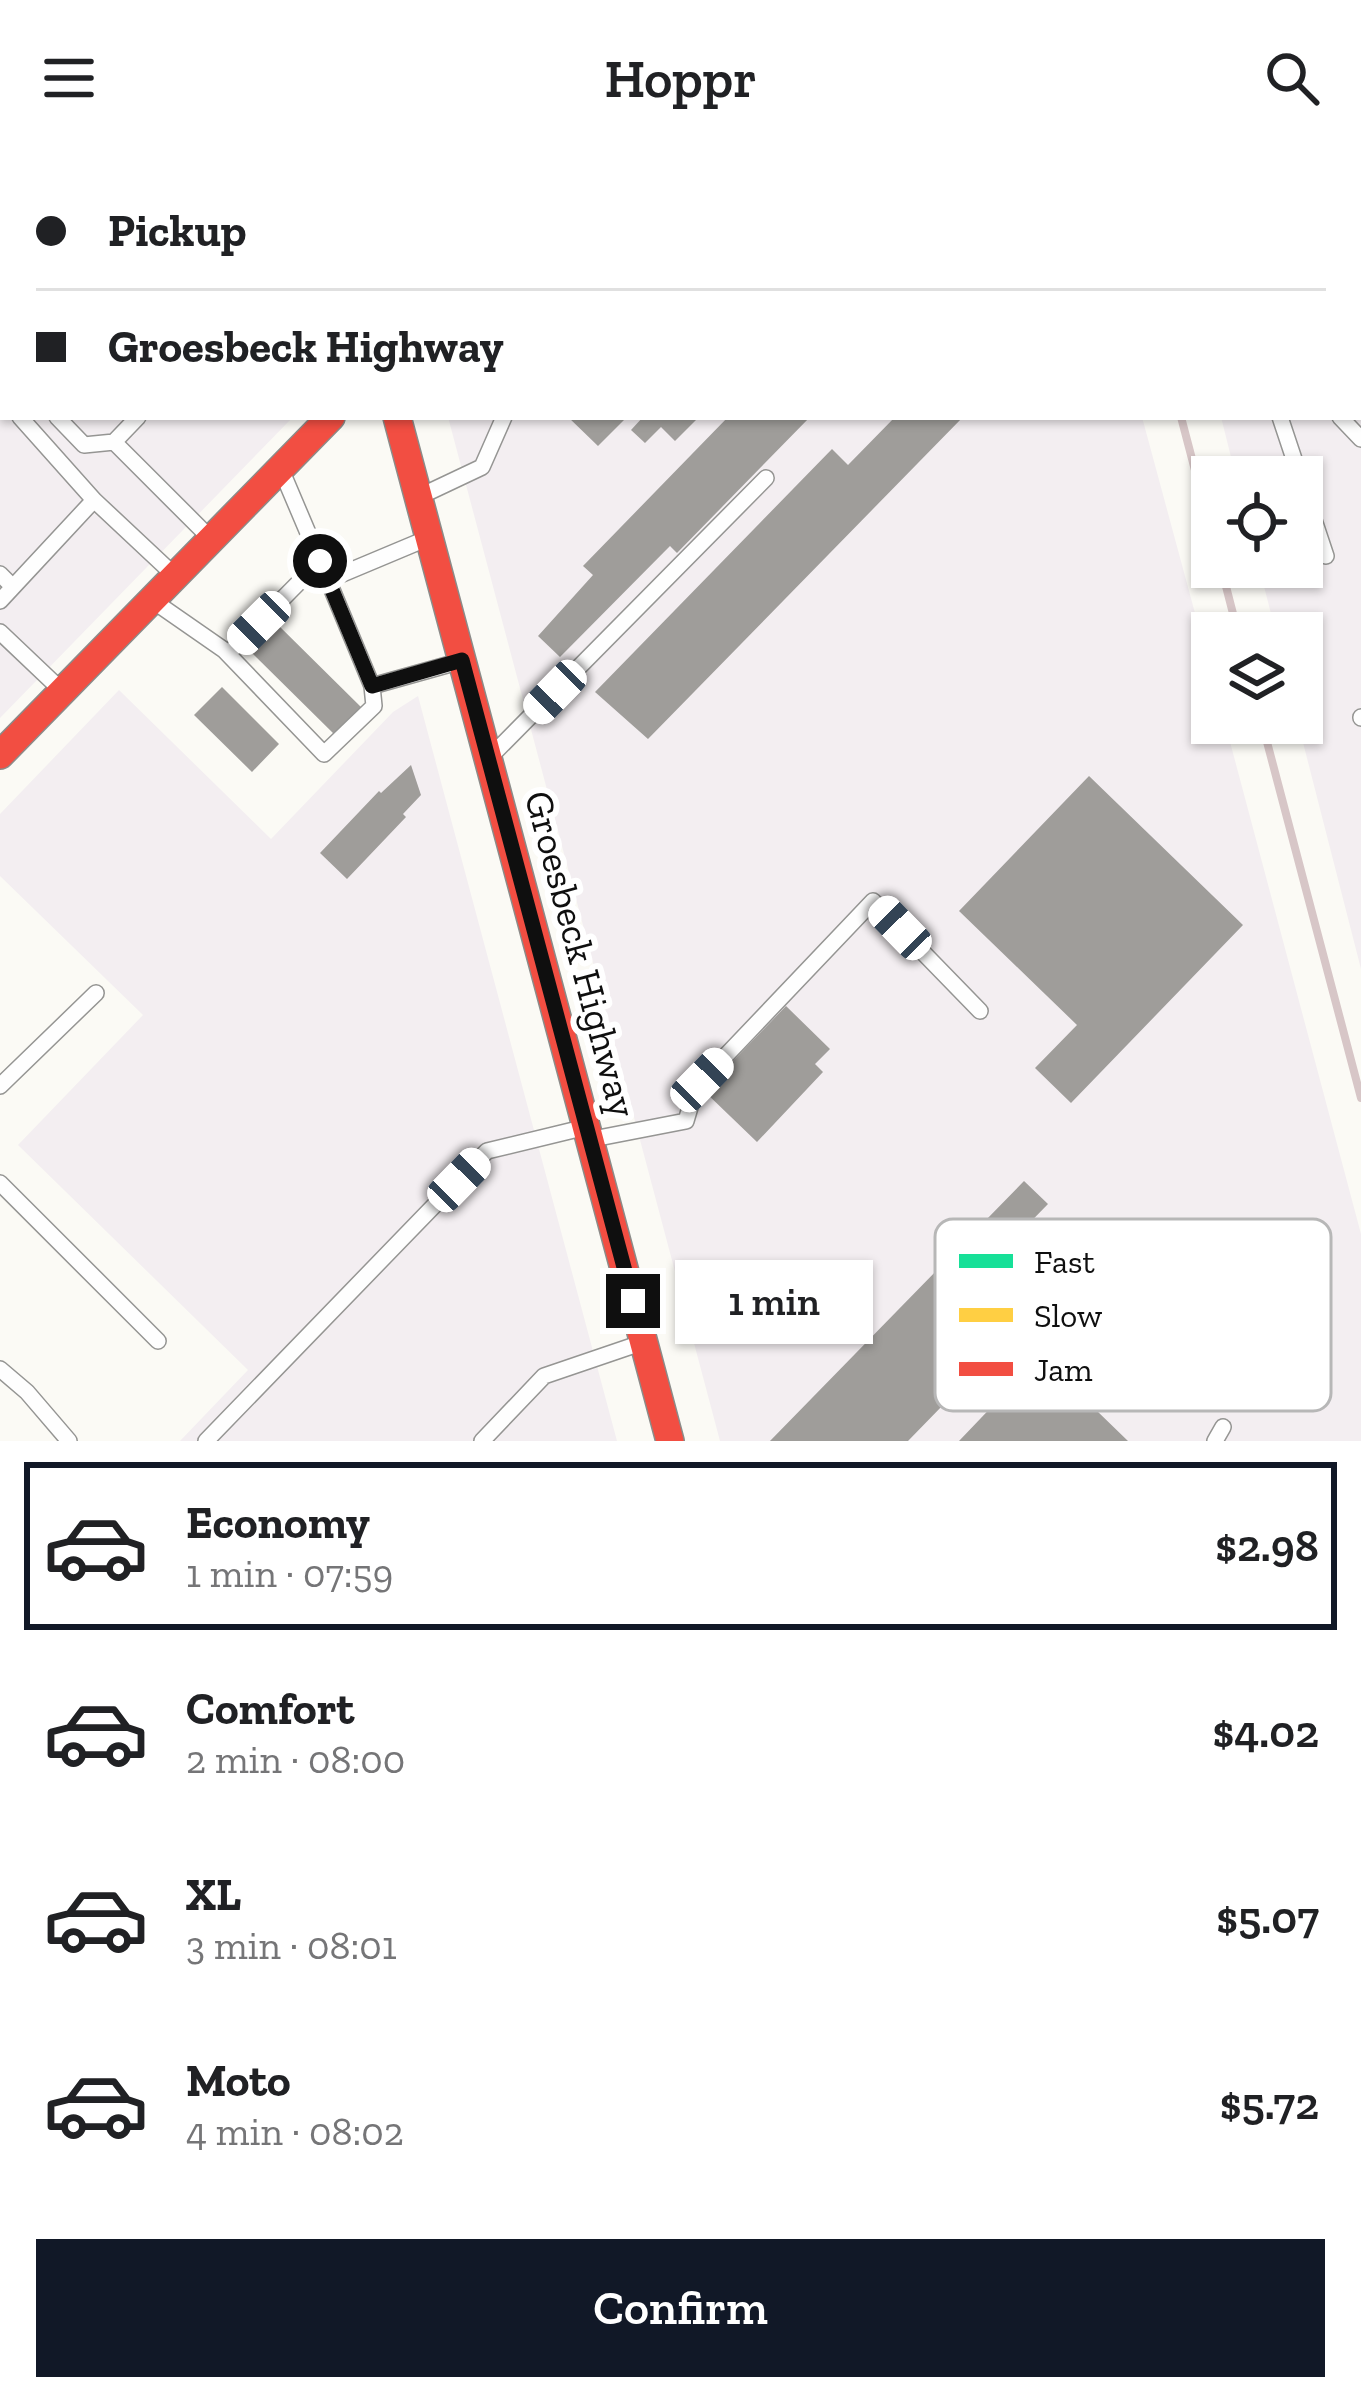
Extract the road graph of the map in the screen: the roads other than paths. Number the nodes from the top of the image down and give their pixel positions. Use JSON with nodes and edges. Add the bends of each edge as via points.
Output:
{"nodes":[{"id":1,"x":23,"y":420,"type":"edge"},
{"id":2,"x":60,"y":420,"type":"edge"},
{"id":3,"x":135,"y":420,"type":"edge"},
{"id":4,"x":328,"y":420,"type":"edge"},
{"id":5,"x":398,"y":420,"type":"edge"},
{"id":6,"x":503,"y":420,"type":"edge"},
{"id":7,"x":1281,"y":420,"type":"edge"},
{"id":8,"x":114,"y":442,"type":"junction"},
{"id":9,"x":1293,"y":456,"type":"edge"},
{"id":10,"x":280,"y":468,"type":"junction"},
{"id":11,"x":766,"y":478,"type":"dead end"},
{"id":12,"x":418,"y":497,"type":"junction"},
{"id":13,"x":94,"y":500,"type":"junction"},
{"id":14,"x":430,"y":537,"type":"junction"},
{"id":15,"x":212,"y":540,"type":"junction"},
{"id":16,"x":1323,"y":547,"type":"edge"},
{"id":17,"x":1326,"y":556,"type":"dead end"},
{"id":18,"x":320,"y":561,"type":"junction"},
{"id":19,"x":0,"y":574,"type":"edge"},
{"id":20,"x":176,"y":576,"type":"junction"},
{"id":21,"x":328,"y":580,"type":"junction"},
{"id":22,"x":13,"y":587,"type":"junction"},
{"id":23,"x":152,"y":600,"type":"junction"},
{"id":24,"x":0,"y":601,"type":"edge"},
{"id":25,"x":0,"y":632,"type":"edge"},
{"id":26,"x":228,"y":654,"type":"junction"},
{"id":27,"x":462,"y":660,"type":"junction"},
{"id":28,"x":372,"y":686,"type":"junction"},
{"id":29,"x":62,"y":692,"type":"junction"},
{"id":30,"x":0,"y":755,"type":"edge"},
{"id":31,"x":489,"y":759,"type":"junction"},
{"id":32,"x":96,"y":992,"type":"dead end"},
{"id":33,"x":980,"y":1011,"type":"dead end"},
{"id":34,"x":0,"y":1086,"type":"edge"},
{"id":35,"x":588,"y":1133,"type":"junction"},
{"id":36,"x":0,"y":1183,"type":"edge"},
{"id":37,"x":158,"y":1342,"type":"dead end"},
{"id":38,"x":644,"y":1342,"type":"junction"},
{"id":39,"x":0,"y":1369,"type":"edge"},
{"id":40,"x":69,"y":1441,"type":"edge"},
{"id":41,"x":206,"y":1441,"type":"edge"},
{"id":42,"x":482,"y":1441,"type":"edge"},
{"id":43,"x":670,"y":1441,"type":"edge"}],
"edges":[{"from":1,"to":13,"type":"lane"},
{"from":2,"to":8,"type":"lane","via":[[84,445]]},
{"from":3,"to":8,"type":"lane"},
{"from":4,"to":10,"type":"main road"},
{"from":5,"to":12,"type":"main road","name":"Groesbeck Highway"},
{"from":6,"to":12,"type":"lane","via":[[482,467]]},
{"from":7,"to":9,"type":"lane"},
{"from":8,"to":15,"type":"lane"},
{"from":10,"to":15,"type":"main road"},
{"from":10,"to":18,"type":"lane"},
{"from":11,"to":31,"type":"lane"},
{"from":12,"to":14,"type":"main road","name":"Groesbeck Highway"},
{"from":13,"to":20,"type":"lane"},
{"from":13,"to":22,"type":"lane"},
{"from":14,"to":21,"type":"lane"},
{"from":14,"to":27,"type":"main road","name":"Groesbeck Highway"},
{"from":15,"to":20,"type":"main road"},
{"from":16,"to":17,"type":"lane"},
{"from":18,"to":21,"type":"lane"},
{"from":18,"to":26,"type":"lane"},
{"from":19,"to":22,"type":"lane"},
{"from":20,"to":23,"type":"main road"},
{"from":21,"to":28,"type":"lane"},
{"from":22,"to":24,"type":"lane"},
{"from":23,"to":26,"type":"lane"},
{"from":23,"to":29,"type":"main road"},
{"from":25,"to":29,"type":"lane"},
{"from":26,"to":28,"type":"lane","via":[[324,754],[374,706]]},
{"from":27,"to":28,"type":"lane"},
{"from":27,"to":31,"type":"main road","name":"Groesbeck Highway"},
{"from":29,"to":30,"type":"main road"},
{"from":31,"to":35,"type":"main road","name":"Groesbeck Highway"},
{"from":32,"to":34,"type":"lane"},
{"from":33,"to":35,"type":"lane","via":[[873,901],[696,1087],[686,1121]]},
{"from":35,"to":38,"type":"main road","name":"Groesbeck Highway"},
{"from":35,"to":41,"type":"lane","via":[[488,1151]]},
{"from":36,"to":37,"type":"lane"},
{"from":38,"to":42,"type":"lane","via":[[544,1376]]},
{"from":38,"to":43,"type":"main road","name":"Groesbeck Highway"},
{"from":39,"to":40,"type":"lane"}]}
